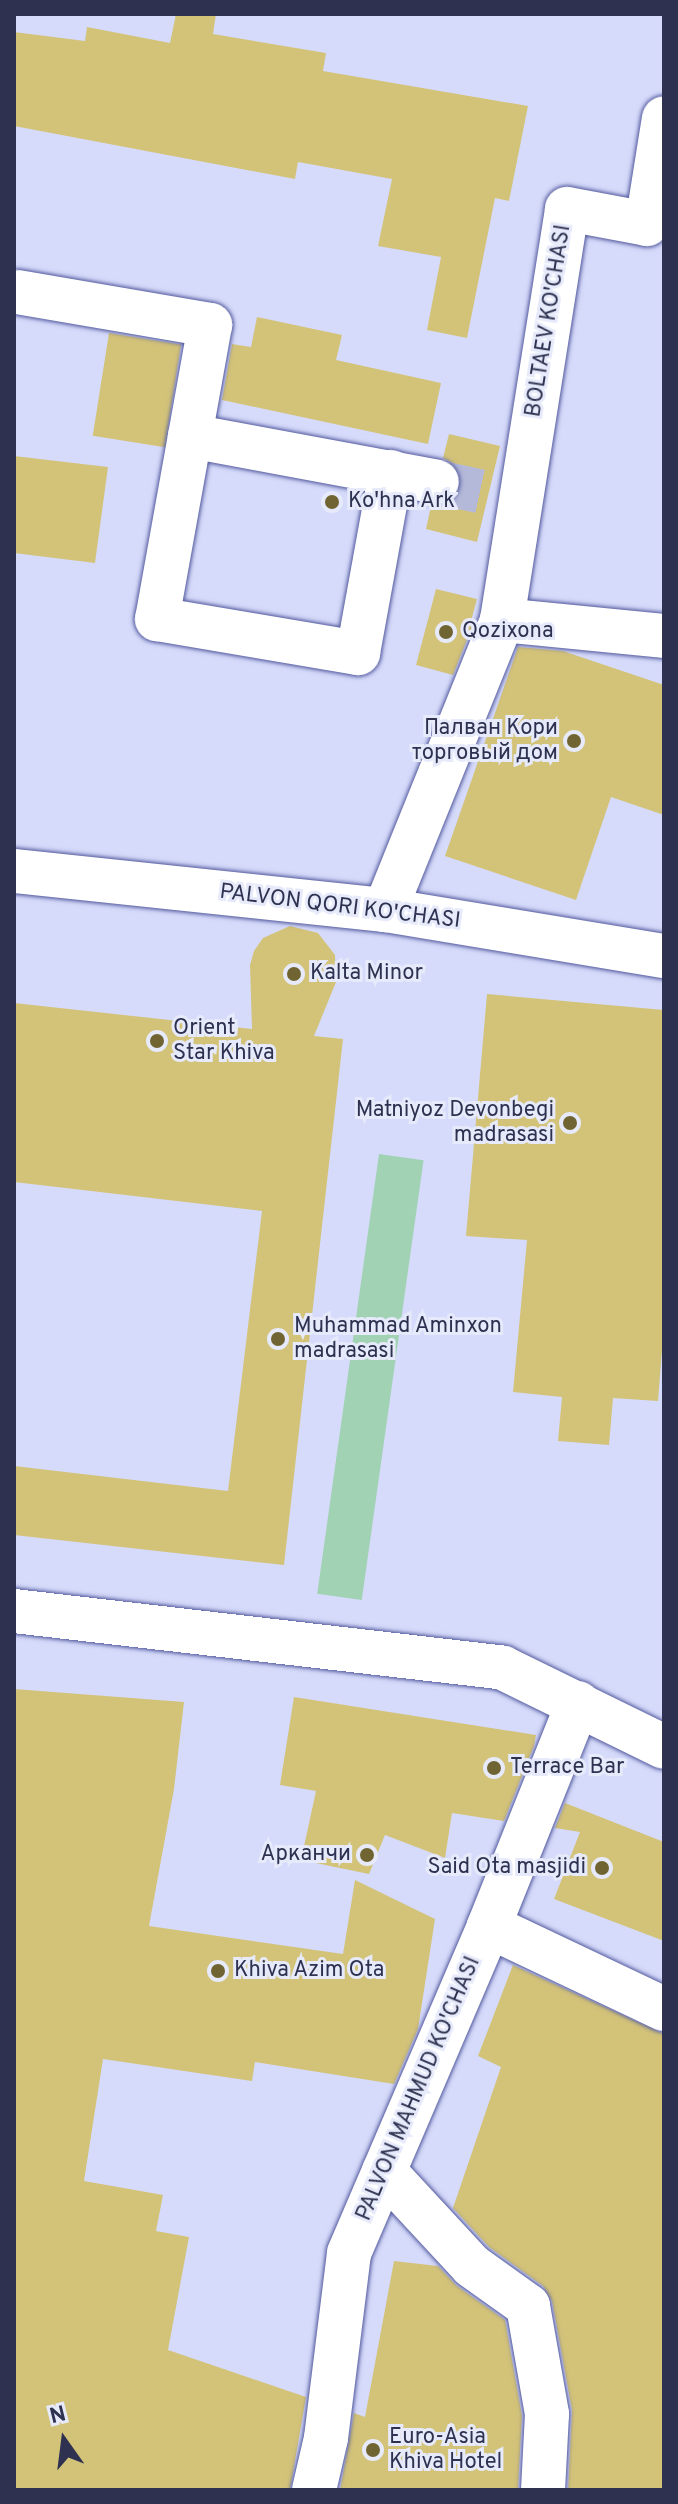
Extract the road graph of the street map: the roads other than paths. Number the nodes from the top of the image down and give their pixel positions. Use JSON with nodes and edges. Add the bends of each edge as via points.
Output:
{"nodes":[{"id":1,"x":664,"y":118,"type":"edge"},
{"id":2,"x":656,"y":240,"type":"edge"},
{"id":3,"x":17,"y":292,"type":"dead end"},
{"id":4,"x":190,"y":436,"type":"junction"},
{"id":5,"x":391,"y":472,"type":"junction"},
{"id":6,"x":437,"y":482,"type":"tunnel mouth"},
{"id":7,"x":502,"y":620,"type":"junction"},
{"id":8,"x":664,"y":636,"type":"edge"},
{"id":9,"x":14,"y":871,"type":"edge"},
{"id":10,"x":385,"y":910,"type":"junction"},
{"id":11,"x":664,"y":956,"type":"edge"},
{"id":12,"x":14,"y":1611,"type":"edge"},
{"id":13,"x":578,"y":1703,"type":"junction"},
{"id":14,"x":664,"y":1747,"type":"edge"},
{"id":15,"x":489,"y":1926,"type":"junction"},
{"id":16,"x":664,"y":2009,"type":"edge"},
{"id":17,"x":384,"y":2171,"type":"junction"},
{"id":18,"x":314,"y":2490,"type":"edge"},
{"id":19,"x":543,"y":2490,"type":"edge"}],
"edges":[{"from":1,"to":2,"type":"street","name":"BOLTAEV KO'CHASI"},
{"from":2,"to":7,"type":"street","name":"BOLTAEV KO'CHASI","via":[[567,209],[504,496]]},
{"from":3,"to":4,"type":"street","via":[[210,325]]},
{"from":4,"to":5,"type":"street"},
{"from":4,"to":5,"type":"street","via":[[157,619],[358,653]]},
{"from":5,"to":6,"type":"street"},
{"from":7,"to":8,"type":"street"},
{"from":7,"to":10,"type":"street","name":"BOLTAEV KO'CHASI"},
{"from":9,"to":10,"type":"street","name":"PALVON QORI KO'CHASI"},
{"from":10,"to":11,"type":"street","name":"PALVON QORI KO'CHASI"},
{"from":12,"to":13,"type":"street","via":[[503,1668]]},
{"from":13,"to":14,"type":"street"},
{"from":13,"to":15,"type":"street","name":"PALVON MAHMUD KO'CHASI"},
{"from":15,"to":16,"type":"street"},
{"from":15,"to":17,"type":"street","name":"PALVON MAHMUD KO'CHASI"},
{"from":17,"to":18,"type":"street","name":"PALVON MAHMUD KO'CHASI","via":[[349,2253],[326,2438]]},
{"from":17,"to":19,"type":"street","via":[[472,2266],[528,2306],[547,2414]]}]}
